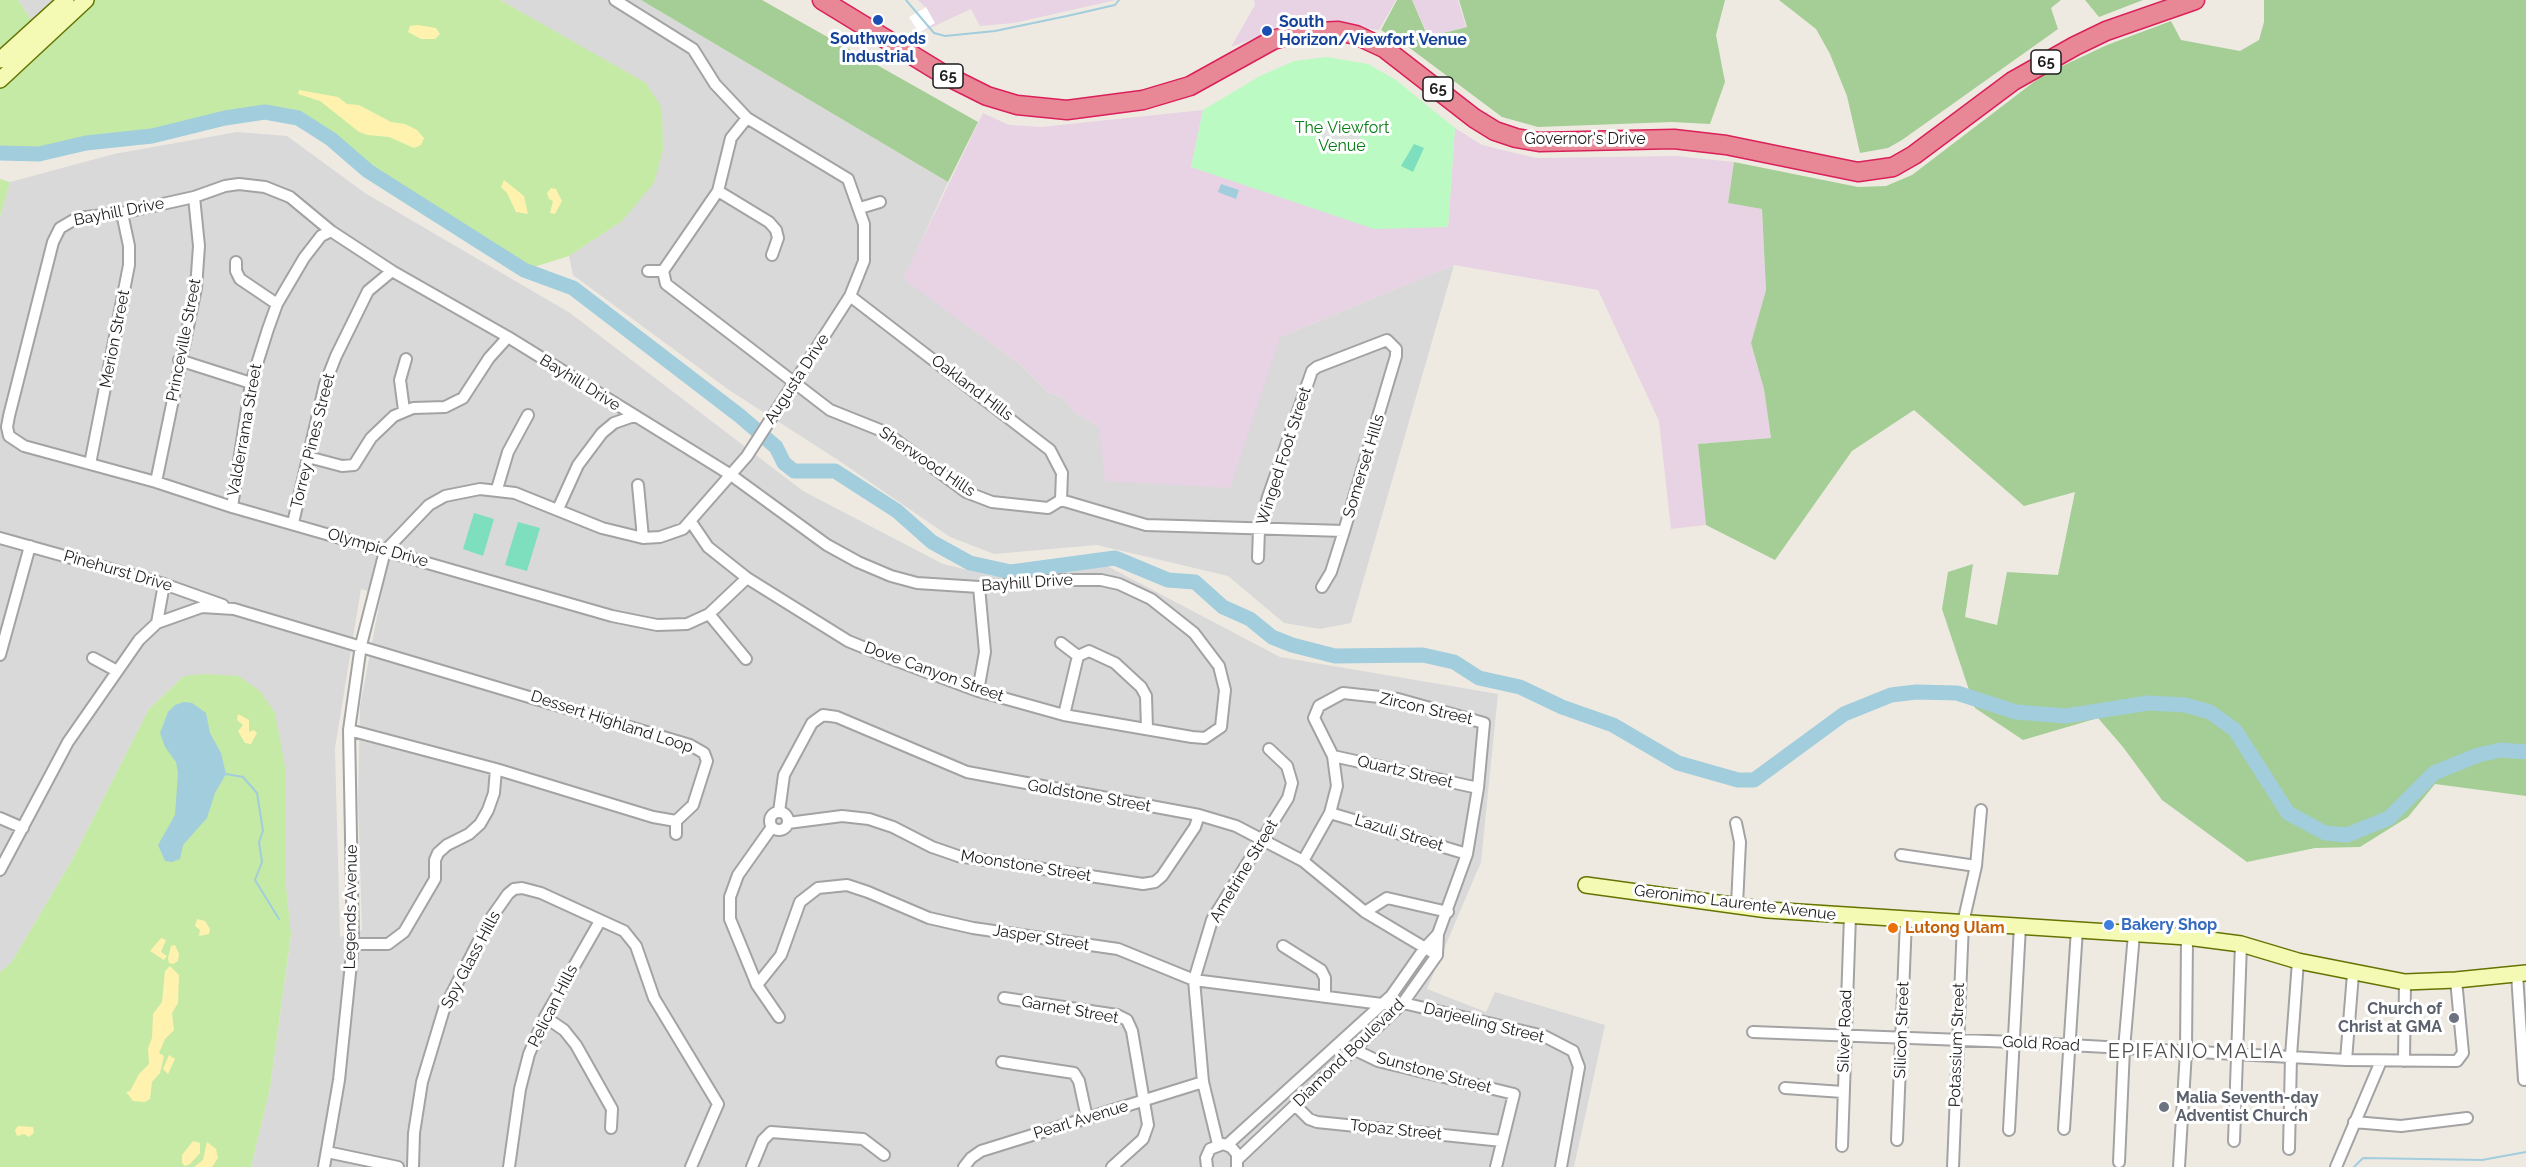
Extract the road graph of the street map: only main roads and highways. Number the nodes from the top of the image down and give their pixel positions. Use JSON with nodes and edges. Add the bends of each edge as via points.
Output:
{"nodes":[{"id":1,"x":822,"y":0,"type":"edge"},
{"id":2,"x":2195,"y":0,"type":"edge"}],
"edges":[{"from":1,"to":2,"type":"highway","name":"Governor's Drive","number":"65","via":[[943,74],[987,96],[1017,105],[1067,110],[1143,100],[1190,86],[1273,40],[1298,33],[1338,31],[1384,48],[1474,118],[1516,138],[1539,142],[1674,139],[1726,145],[1858,172],[1893,167],[1914,155],[2013,81],[2075,46]]}]}
